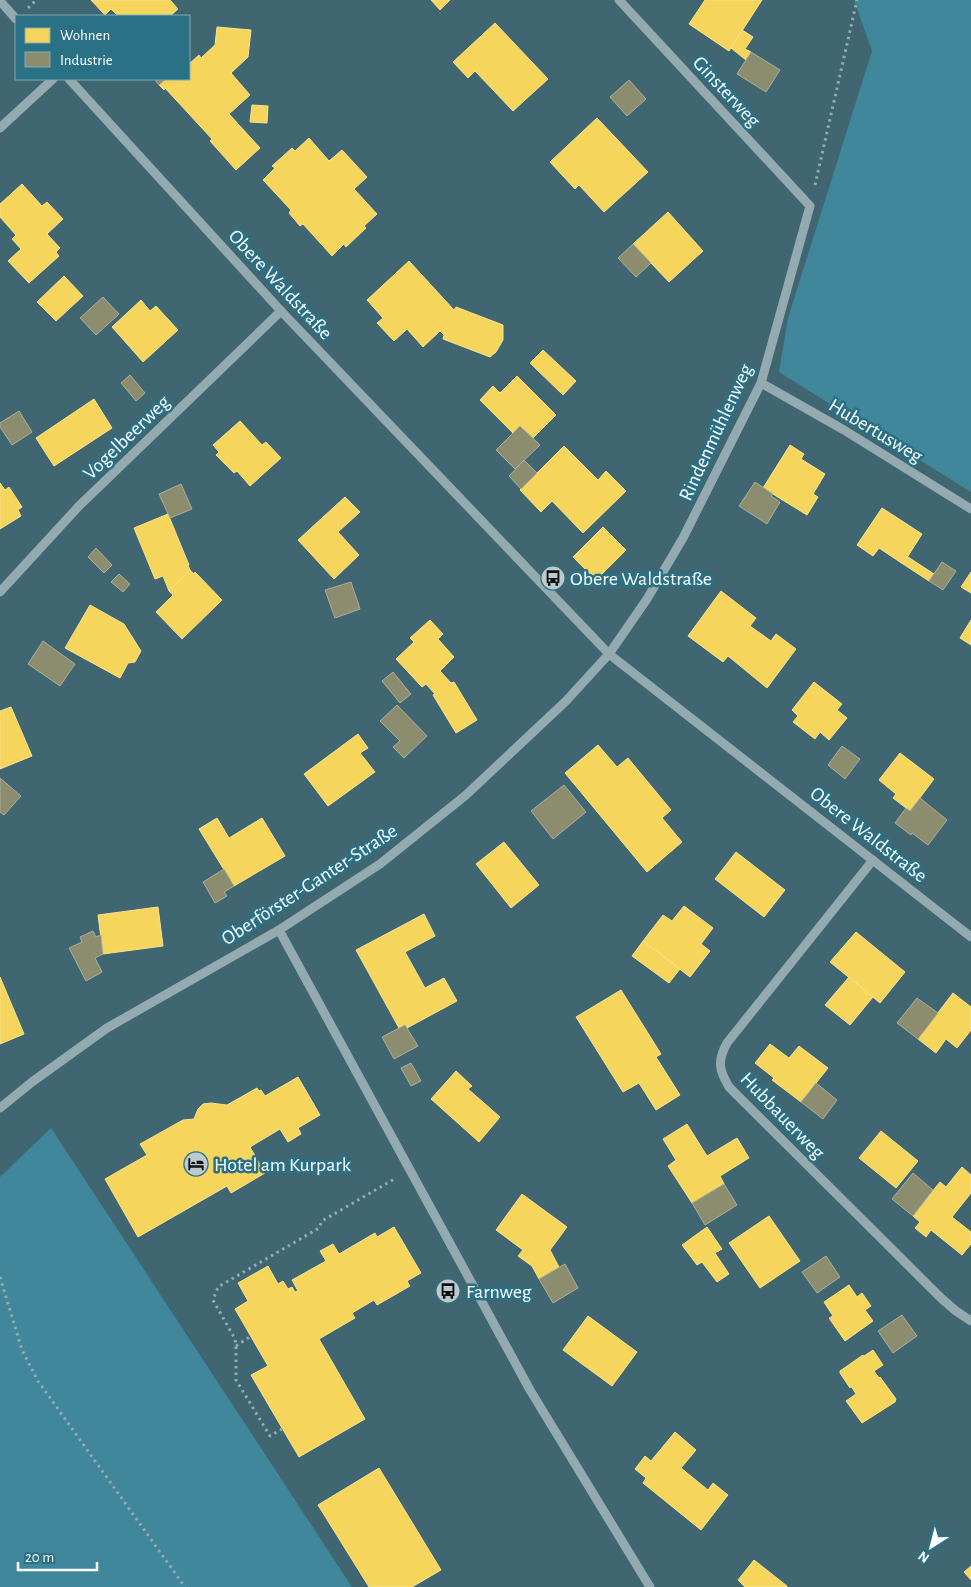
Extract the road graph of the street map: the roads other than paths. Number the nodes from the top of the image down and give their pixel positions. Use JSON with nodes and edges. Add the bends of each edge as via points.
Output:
{"nodes":[{"id":1,"x":619,"y":0,"type":"edge"},
{"id":2,"x":0,"y":1,"type":"edge"},
{"id":3,"x":15,"y":18,"type":"edge"},
{"id":4,"x":52,"y":80,"type":"edge"},
{"id":5,"x":71,"y":80,"type":"edge"},
{"id":6,"x":0,"y":128,"type":"edge"},
{"id":7,"x":810,"y":206,"type":"joint"},
{"id":8,"x":281,"y":311,"type":"junction"},
{"id":9,"x":761,"y":383,"type":"junction"},
{"id":10,"x":971,"y":509,"type":"edge"},
{"id":11,"x":0,"y":592,"type":"edge"},
{"id":12,"x":609,"y":654,"type":"junction"},
{"id":13,"x":873,"y":860,"type":"junction"},
{"id":14,"x":279,"y":930,"type":"junction"},
{"id":15,"x":971,"y":937,"type":"edge"},
{"id":16,"x":0,"y":1108,"type":"edge"},
{"id":17,"x":971,"y":1322,"type":"edge"},
{"id":18,"x":650,"y":1587,"type":"edge"}],
"edges":[{"from":1,"to":7,"type":"street","name":"Ginsterweg"},
{"from":2,"to":3,"type":"street"},
{"from":4,"to":6,"type":"street"},
{"from":5,"to":8,"type":"street","name":"Obere Waldstraße"},
{"from":7,"to":9,"type":"street","name":"Rindenmühlenweg"},
{"from":8,"to":11,"type":"street","name":"Vogelbeerweg","via":[[79,506]]},
{"from":8,"to":12,"type":"street","name":"Obere Waldstraße"},
{"from":9,"to":10,"type":"street","name":"Hubertusweg"},
{"from":9,"to":12,"type":"street","name":"Rindenmühlenweg","via":[[684,538]]},
{"from":12,"to":13,"type":"street","name":"Obere Waldstraße"},
{"from":12,"to":14,"type":"street","name":"Oberförster-Ganter-Straße","via":[[566,701],[466,796],[380,864]]},
{"from":13,"to":15,"type":"street","name":"Obere Waldstraße"},
{"from":13,"to":17,"type":"street","name":"Hubbauerweg","via":[[727,1043],[721,1054],[720,1066],[729,1087],[956,1312]]},
{"from":14,"to":16,"type":"street","name":"Oberförster-Ganter-Straße","via":[[107,1028]]},
{"from":14,"to":18,"type":"street","via":[[530,1390]]}]}
